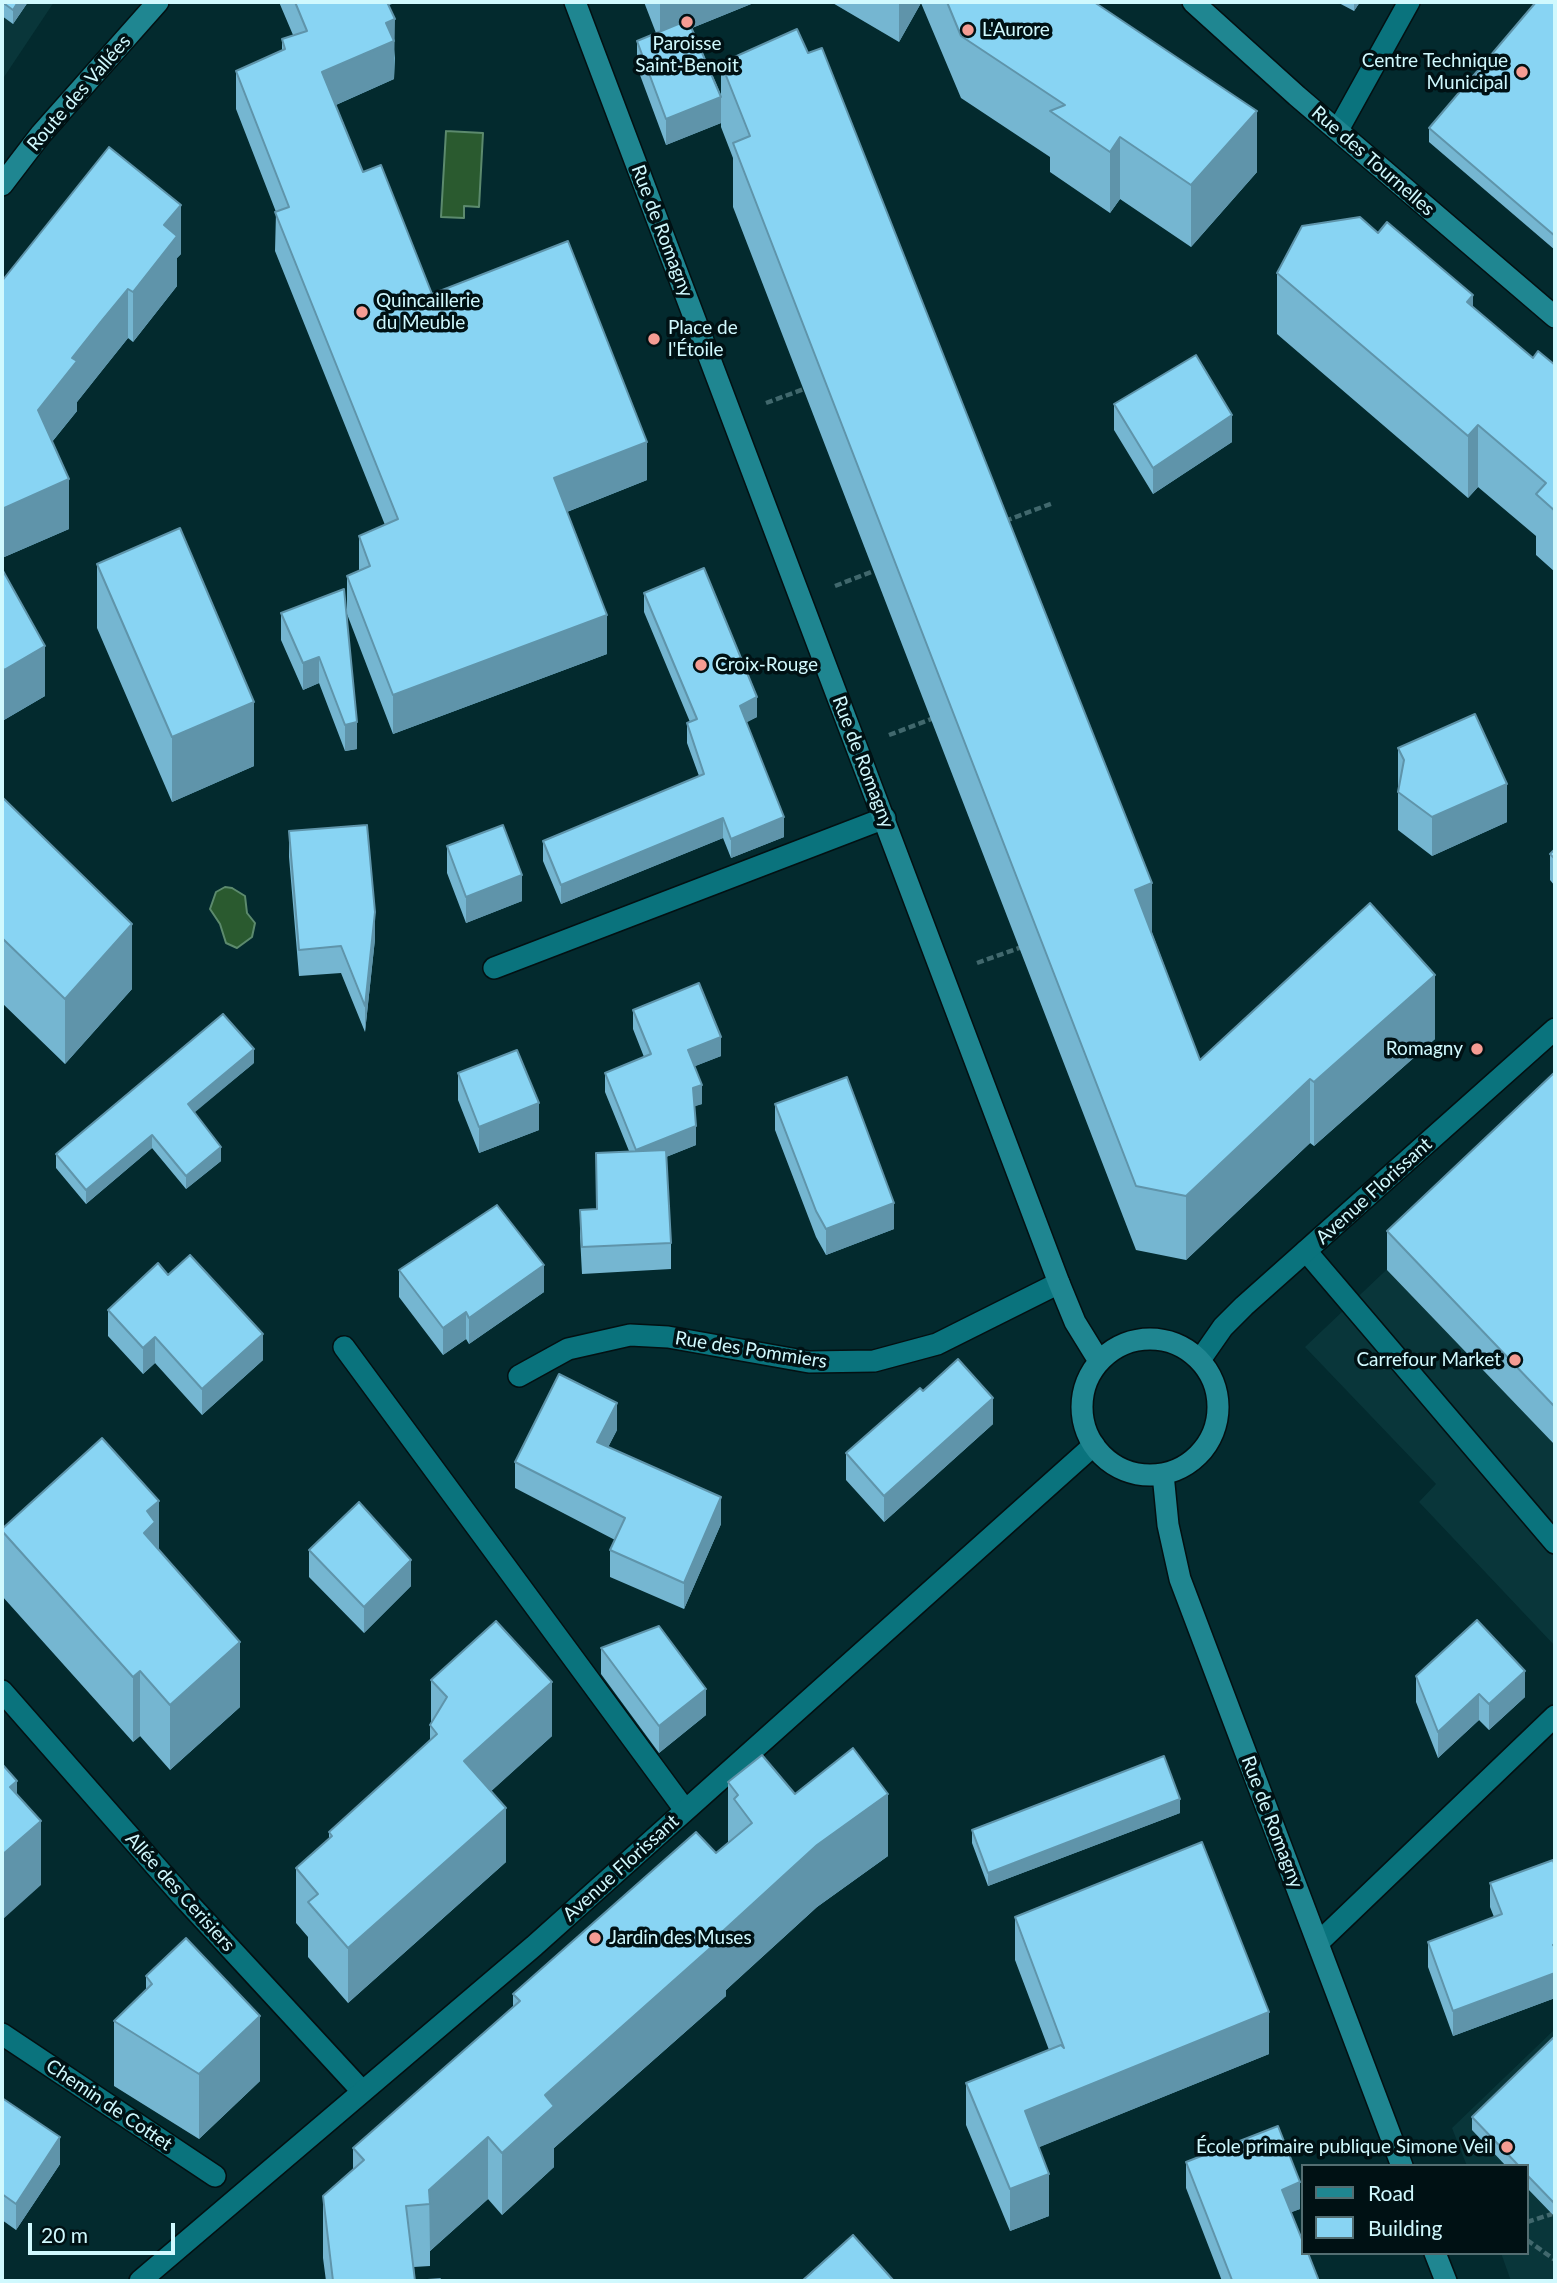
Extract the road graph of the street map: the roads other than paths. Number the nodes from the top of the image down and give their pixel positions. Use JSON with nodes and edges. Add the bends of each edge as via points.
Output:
{"nodes":[{"id":1,"x":158,"y":2,"type":"edge"},
{"id":2,"x":575,"y":2,"type":"edge"},
{"id":3,"x":1194,"y":2,"type":"edge"},
{"id":4,"x":1409,"y":2,"type":"edge"},
{"id":5,"x":1338,"y":130,"type":"junction"},
{"id":6,"x":5,"y":174,"type":"edge"},
{"id":7,"x":1555,"y":317,"type":"edge"},
{"id":8,"x":885,"y":818,"type":"junction"},
{"id":9,"x":494,"y":968,"type":"dead end"},
{"id":10,"x":1555,"y":1029,"type":"edge"},
{"id":11,"x":1306,"y":1251,"type":"junction"},
{"id":12,"x":1059,"y":1283,"type":"junction"},
{"id":13,"x":344,"y":1347,"type":"dead end"},
{"id":14,"x":1099,"y":1360,"type":"junction"},
{"id":15,"x":1200,"y":1360,"type":"junction"},
{"id":16,"x":519,"y":1376,"type":"dead end"},
{"id":17,"x":1094,"y":1446,"type":"junction"},
{"id":18,"x":1163,"y":1474,"type":"junction"},
{"id":19,"x":1555,"y":1543,"type":"edge"},
{"id":20,"x":2,"y":1691,"type":"edge"},
{"id":21,"x":1555,"y":1716,"type":"edge"},
{"id":22,"x":685,"y":1810,"type":"junction"},
{"id":23,"x":1318,"y":1943,"type":"junction"},
{"id":24,"x":2,"y":2034,"type":"edge"},
{"id":25,"x":362,"y":2091,"type":"junction"},
{"id":26,"x":1401,"y":2164,"type":"edge"},
{"id":27,"x":215,"y":2176,"type":"dead end"},
{"id":28,"x":1436,"y":2255,"type":"edge"},
{"id":29,"x":140,"y":2281,"type":"edge"},
{"id":30,"x":1446,"y":2281,"type":"edge"}],
"edges":[{"from":1,"to":6,"type":"street","name":"Route des Vallées"},
{"from":2,"to":8,"type":"street","name":"Rue de Romagny"},
{"from":3,"to":5,"type":"street","name":"Rue des Tournelles"},
{"from":4,"to":5,"type":"street"},
{"from":5,"to":7,"type":"street","name":"Rue des Tournelles"},
{"from":8,"to":9,"type":"street"},
{"from":8,"to":12,"type":"street","name":"Rue de Romagny"},
{"from":10,"to":11,"type":"street","name":"Avenue Florissant"},
{"from":11,"to":15,"type":"street","name":"Avenue Florissant","via":[[1223,1326]]},
{"from":11,"to":19,"type":"street"},
{"from":12,"to":14,"type":"street","name":"Rue de Romagny","via":[[1075,1322]]},
{"from":12,"to":16,"type":"street","name":"Rue des Pommiers","via":[[937,1344],[874,1362],[821,1363],[668,1337],[629,1335],[568,1349]]},
{"from":13,"to":22,"type":"street"},
{"from":14,"to":15,"type":"street","via":[[1128,1342],[1149,1338],[1171,1342]]},
{"from":14,"to":17,"type":"street","via":[[1085,1387],[1082,1408]]},
{"from":15,"to":18,"type":"street","via":[[1218,1396],[1215,1428],[1191,1461]]},
{"from":17,"to":18,"type":"street","via":[[1120,1468]]},
{"from":17,"to":22,"type":"street","name":"Avenue Florissant"},
{"from":18,"to":23,"type":"street","name":"Rue de Romagny","via":[[1180,1580]]},
{"from":20,"to":25,"type":"street","name":"Allée des Cerisiers"},
{"from":21,"to":23,"type":"street"},
{"from":22,"to":25,"type":"street","name":"Avenue Florissant"},
{"from":23,"to":26,"type":"street","name":"Rue de Romagny"},
{"from":24,"to":27,"type":"street","name":"Chemin de Cottet"},
{"from":25,"to":29,"type":"street","name":"Avenue Florissant"},
{"from":28,"to":30,"type":"street"}]}
